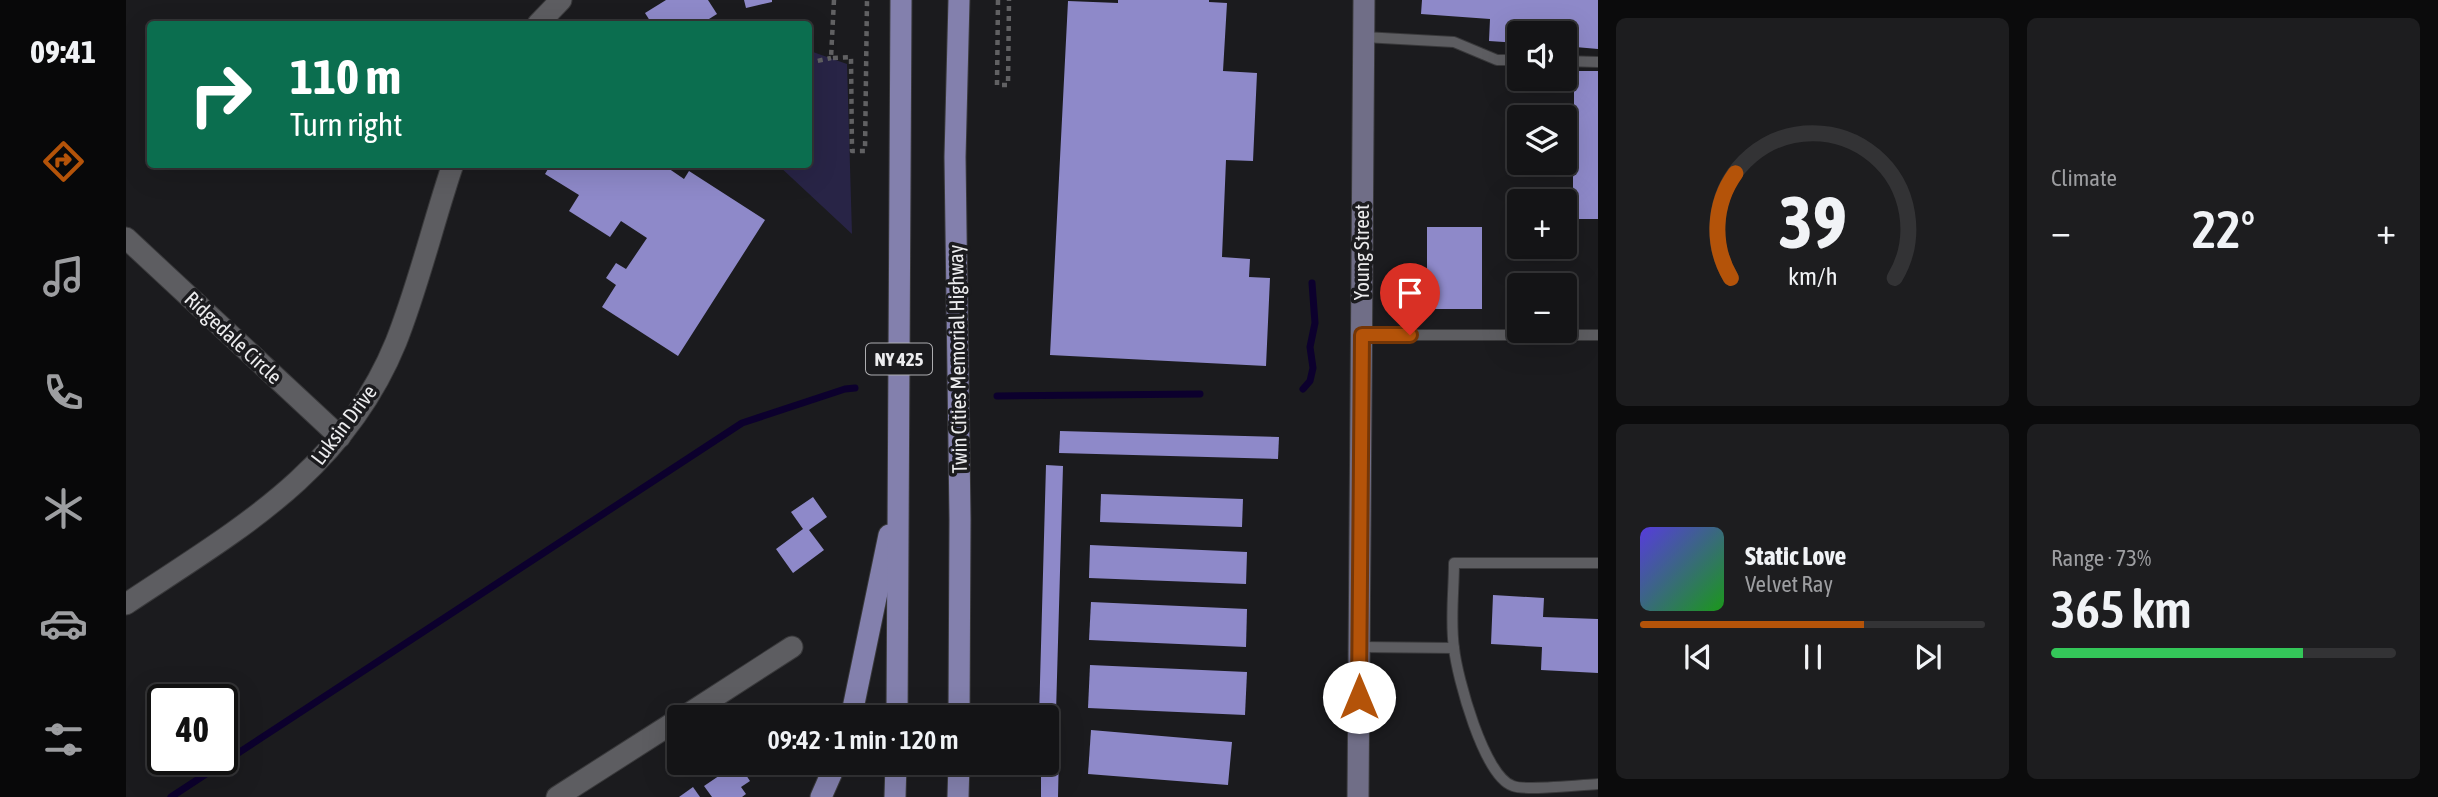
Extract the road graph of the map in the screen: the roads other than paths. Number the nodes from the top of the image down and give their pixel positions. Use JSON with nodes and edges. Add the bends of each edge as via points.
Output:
{"nodes":[{"id":1,"x":561,"y":0,"type":"edge"},
{"id":2,"x":901,"y":0,"type":"edge"},
{"id":3,"x":960,"y":0,"type":"edge"},
{"id":4,"x":1364,"y":0,"type":"edge"},
{"id":5,"x":541,"y":21,"type":"edge"},
{"id":6,"x":1364,"y":37,"type":"junction"},
{"id":7,"x":1507,"y":60,"type":"edge"},
{"id":8,"x":1577,"y":61,"type":"edge"},
{"id":9,"x":1598,"y":62,"type":"edge"},
{"id":10,"x":452,"y":168,"type":"edge"},
{"id":11,"x":126,"y":238,"type":"edge"},
{"id":12,"x":1362,"y":335,"type":"junction"},
{"id":13,"x":1598,"y":335,"type":"edge"},
{"id":14,"x":340,"y":437,"type":"junction"},
{"id":15,"x":898,"y":489,"type":"junction"},
{"id":16,"x":1598,"y":563,"type":"edge"},
{"id":17,"x":126,"y":604,"type":"edge"},
{"id":18,"x":792,"y":647,"type":"dead end"},
{"id":19,"x":1359,"y":648,"type":"junction"},
{"id":20,"x":1454,"y":648,"type":"junction"},
{"id":21,"x":701,"y":705,"type":"edge"},
{"id":22,"x":854,"y":705,"type":"edge"},
{"id":23,"x":897,"y":705,"type":"edge"},
{"id":24,"x":959,"y":705,"type":"edge"},
{"id":25,"x":667,"y":726,"type":"edge"},
{"id":26,"x":831,"y":775,"type":"edge"},
{"id":27,"x":896,"y":775,"type":"edge"},
{"id":28,"x":959,"y":775,"type":"edge"},
{"id":29,"x":1598,"y":784,"type":"edge"},
{"id":30,"x":557,"y":797,"type":"edge"},
{"id":31,"x":821,"y":797,"type":"edge"},
{"id":32,"x":895,"y":797,"type":"edge"},
{"id":33,"x":958,"y":797,"type":"edge"},
{"id":34,"x":1358,"y":797,"type":"edge"}],
"edges":[{"from":1,"to":5,"type":"street"},
{"from":2,"to":15,"type":"main road","number":"NY 425"},
{"from":3,"to":24,"type":"main road","name":"Twin Cities Memorial Highway","number":"NY 425","via":[[955,157]]},
{"from":4,"to":6,"type":"street","name":"Young Street"},
{"from":6,"to":7,"type":"lane","via":[[1454,42]]},
{"from":6,"to":12,"type":"street","name":"Young Street"},
{"from":8,"to":9,"type":"lane"},
{"from":10,"to":14,"type":"street","name":"Luksin Drive","via":[[395,344]]},
{"from":11,"to":14,"type":"street","name":"Ridgedale Circle"},
{"from":12,"to":13,"type":"lane"},
{"from":12,"to":19,"type":"street","name":"Young Street"},
{"from":14,"to":17,"type":"street","name":"Luksin Drive","via":[[274,503]]},
{"from":15,"to":22,"type":"main road"},
{"from":15,"to":23,"type":"main road","number":"NY 425"},
{"from":16,"to":20,"type":"lane","via":[[1454,562]]},
{"from":18,"to":21,"type":"street"},
{"from":19,"to":20,"type":"lane"},
{"from":19,"to":34,"type":"street","name":"Young Street"},
{"from":20,"to":29,"type":"lane","via":[[1486,759],[1502,781],[1514,787]]},
{"from":25,"to":30,"type":"street"},
{"from":26,"to":31,"type":"main road"},
{"from":27,"to":32,"type":"main road"},
{"from":28,"to":33,"type":"main road"}]}
